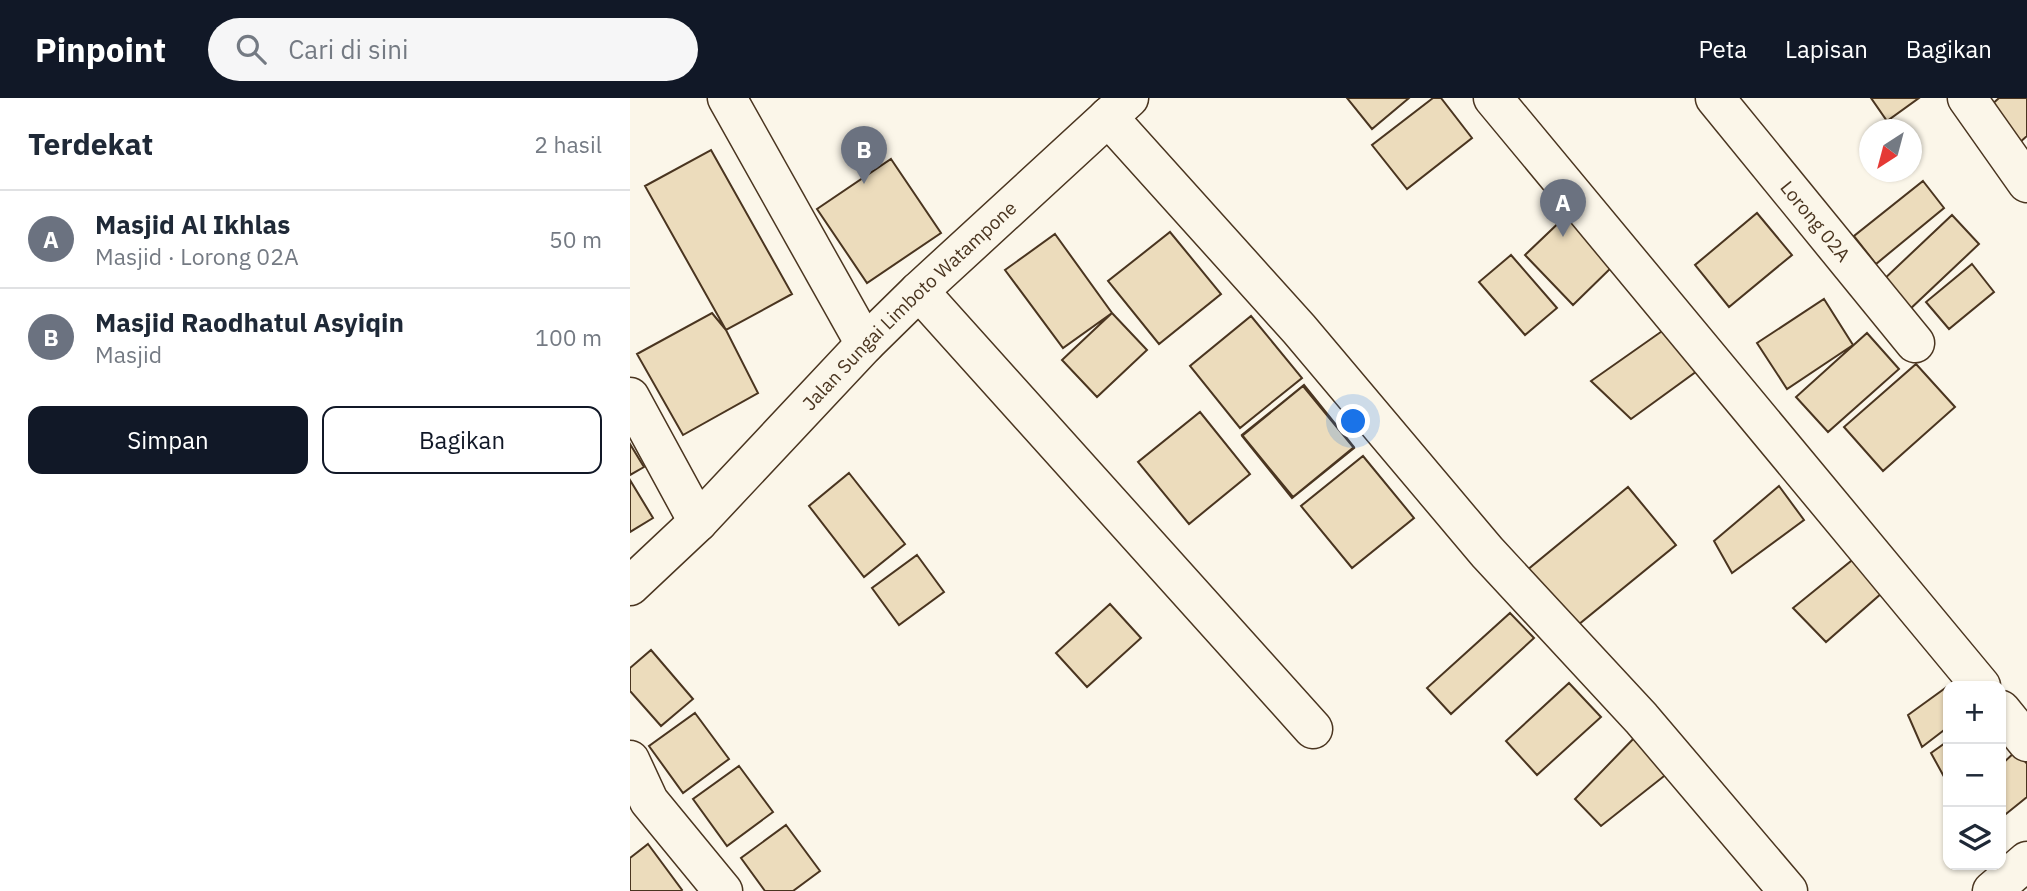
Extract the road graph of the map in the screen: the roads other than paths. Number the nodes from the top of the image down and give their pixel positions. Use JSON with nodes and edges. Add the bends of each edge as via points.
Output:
{"nodes":[{"id":1,"x":727,"y":98,"type":"edge"},
{"id":2,"x":1493,"y":98,"type":"edge"},
{"id":3,"x":1716,"y":98,"type":"edge"},
{"id":4,"x":1967,"y":98,"type":"edge"},
{"id":5,"x":1118,"y":108,"type":"edge"},
{"id":6,"x":2027,"y":183,"type":"edge"},
{"id":7,"x":919,"y":291,"type":"junction"},
{"id":8,"x":1916,"y":343,"type":"dead end"},
{"id":9,"x":865,"y":344,"type":"junction"},
{"id":10,"x":630,"y":397,"type":"edge"},
{"id":11,"x":698,"y":522,"type":"junction"},
{"id":12,"x":630,"y":586,"type":"edge"},
{"id":13,"x":1977,"y":681,"type":"edge"},
{"id":14,"x":2006,"y":716,"type":"edge"},
{"id":15,"x":1313,"y":729,"type":"dead end"},
{"id":16,"x":2027,"y":742,"type":"edge"},
{"id":17,"x":630,"y":760,"type":"edge"},
{"id":18,"x":640,"y":809,"type":"edge"},
{"id":19,"x":2027,"y":862,"type":"edge"},
{"id":20,"x":723,"y":891,"type":"edge"},
{"id":21,"x":1788,"y":891,"type":"edge"},
{"id":22,"x":1992,"y":891,"type":"edge"}],
"edges":[{"from":1,"to":9,"type":"street"},
{"from":2,"to":13,"type":"street"},
{"from":3,"to":8,"type":"street","name":"Lorong 02A"},
{"from":4,"to":6,"type":"street"},
{"from":5,"to":7,"type":"street","name":"Jalan Sungai Limboto Watampone"},
{"from":5,"to":21,"type":"street","via":[[1488,552],[1641,718]]},
{"from":7,"to":9,"type":"street","name":"Jalan Sungai Limboto Watampone"},
{"from":7,"to":15,"type":"street"},
{"from":9,"to":11,"type":"street","name":"Jalan Sungai Limboto Watampone"},
{"from":10,"to":11,"type":"street"},
{"from":11,"to":12,"type":"street","name":"Jalan Sungai Limboto Watampone"},
{"from":14,"to":16,"type":"street"},
{"from":17,"to":18,"type":"street"},
{"from":18,"to":20,"type":"street"},
{"from":19,"to":22,"type":"street"}]}
